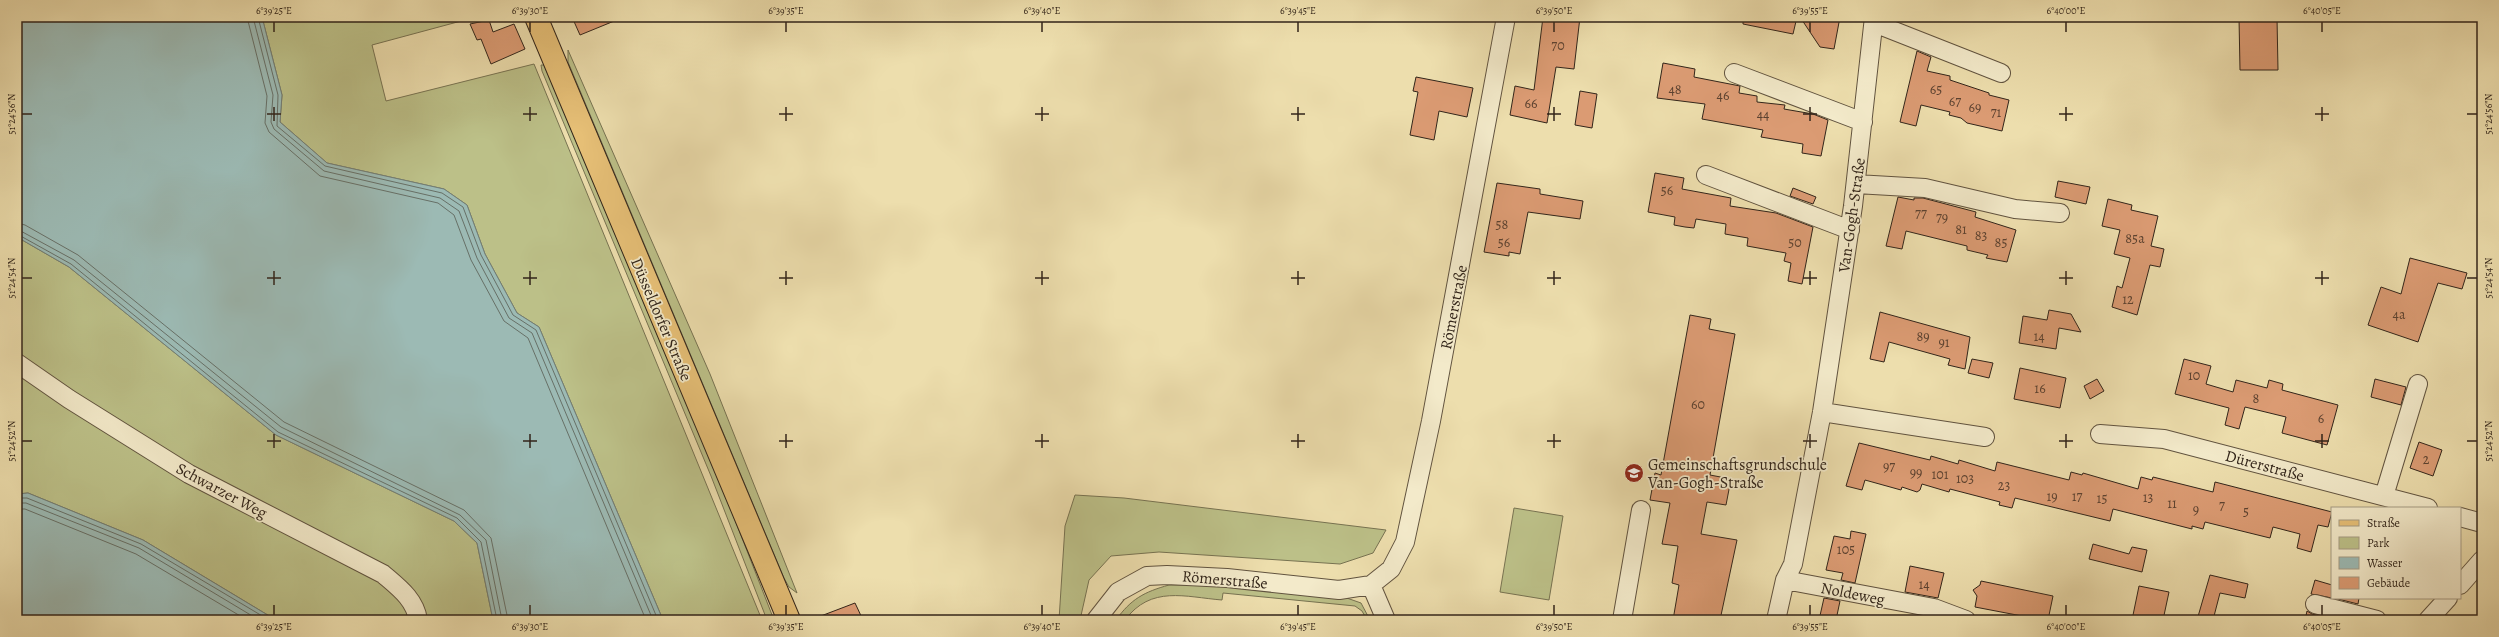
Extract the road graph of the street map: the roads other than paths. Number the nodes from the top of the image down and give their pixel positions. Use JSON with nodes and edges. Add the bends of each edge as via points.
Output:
{"nodes":[{"id":1,"x":536,"y":17,"type":"edge"},
{"id":2,"x":1506,"y":17,"type":"edge"},
{"id":3,"x":1874,"y":20,"type":"edge"},
{"id":4,"x":1734,"y":73,"type":"dead end"},
{"id":5,"x":2001,"y":73,"type":"dead end"},
{"id":6,"x":1862,"y":122,"type":"junction"},
{"id":7,"x":1706,"y":175,"type":"dead end"},
{"id":8,"x":1856,"y":184,"type":"junction"},
{"id":9,"x":2060,"y":212,"type":"dead end"},
{"id":10,"x":1850,"y":230,"type":"junction"},
{"id":11,"x":17,"y":363,"type":"edge"},
{"id":12,"x":2418,"y":384,"type":"dead end"},
{"id":13,"x":1822,"y":412,"type":"junction"},
{"id":14,"x":2100,"y":434,"type":"dead end"},
{"id":15,"x":1985,"y":437,"type":"dead end"},
{"id":16,"x":2384,"y":496,"type":"junction"},
{"id":17,"x":2424,"y":507,"type":"edge"},
{"id":18,"x":1641,"y":510,"type":"dead end"},
{"id":19,"x":2461,"y":517,"type":"edge"},
{"id":20,"x":2482,"y":523,"type":"edge"},
{"id":21,"x":2482,"y":560,"type":"edge"},
{"id":22,"x":1785,"y":580,"type":"junction"},
{"id":23,"x":2461,"y":584,"type":"edge"},
{"id":24,"x":1371,"y":585,"type":"junction"},
{"id":25,"x":2447,"y":599,"type":"edge"},
{"id":26,"x":2315,"y":604,"type":"dead end"},
{"id":27,"x":418,"y":620,"type":"edge"},
{"id":28,"x":789,"y":620,"type":"edge"},
{"id":29,"x":1096,"y":620,"type":"edge"},
{"id":30,"x":1386,"y":620,"type":"edge"},
{"id":31,"x":1622,"y":620,"type":"edge"},
{"id":32,"x":1776,"y":620,"type":"edge"},
{"id":33,"x":1966,"y":620,"type":"edge"},
{"id":34,"x":2377,"y":620,"type":"edge"},
{"id":35,"x":2428,"y":620,"type":"edge"}],
"edges":[{"from":1,"to":28,"type":"main road","name":"Düsseldorfer Straße"},
{"from":2,"to":24,"type":"street","name":"Römerstraße","via":[[1431,421],[1405,542],[1391,569]]},
{"from":3,"to":5,"type":"street"},
{"from":3,"to":6,"type":"street","name":"Van-Gogh-Straße"},
{"from":4,"to":6,"type":"street"},
{"from":6,"to":8,"type":"street","name":"Van-Gogh-Straße"},
{"from":7,"to":10,"type":"street"},
{"from":8,"to":9,"type":"street","via":[[1925,188],[2015,209]]},
{"from":8,"to":10,"type":"street","name":"Van-Gogh-Straße"},
{"from":10,"to":13,"type":"street","name":"Van-Gogh-Straße"},
{"from":11,"to":27,"type":"street","name":"Schwarzer Weg","via":[[69,399],[189,474],[383,574],[406,594]]},
{"from":12,"to":16,"type":"street"},
{"from":13,"to":15,"type":"street"},
{"from":13,"to":22,"type":"street","name":"Van-Gogh-Straße","via":[[1793,564]]},
{"from":14,"to":16,"type":"street","name":"Dürerstraße","via":[[2164,439]]},
{"from":16,"to":17,"type":"street","name":"Dürerstraße"},
{"from":18,"to":31,"type":"street"},
{"from":19,"to":20,"type":"street"},
{"from":21,"to":23,"type":"street"},
{"from":22,"to":32,"type":"street","name":"Van-Gogh-Straße"},
{"from":22,"to":33,"type":"street","name":"Noldeweg","via":[[1934,608]]},
{"from":24,"to":29,"type":"street","name":"Römerstraße","via":[[1339,590],[1226,578],[1167,574],[1148,576],[1118,592]]},
{"from":24,"to":30,"type":"street"},
{"from":25,"to":35,"type":"street"},
{"from":26,"to":34,"type":"street"}]}
